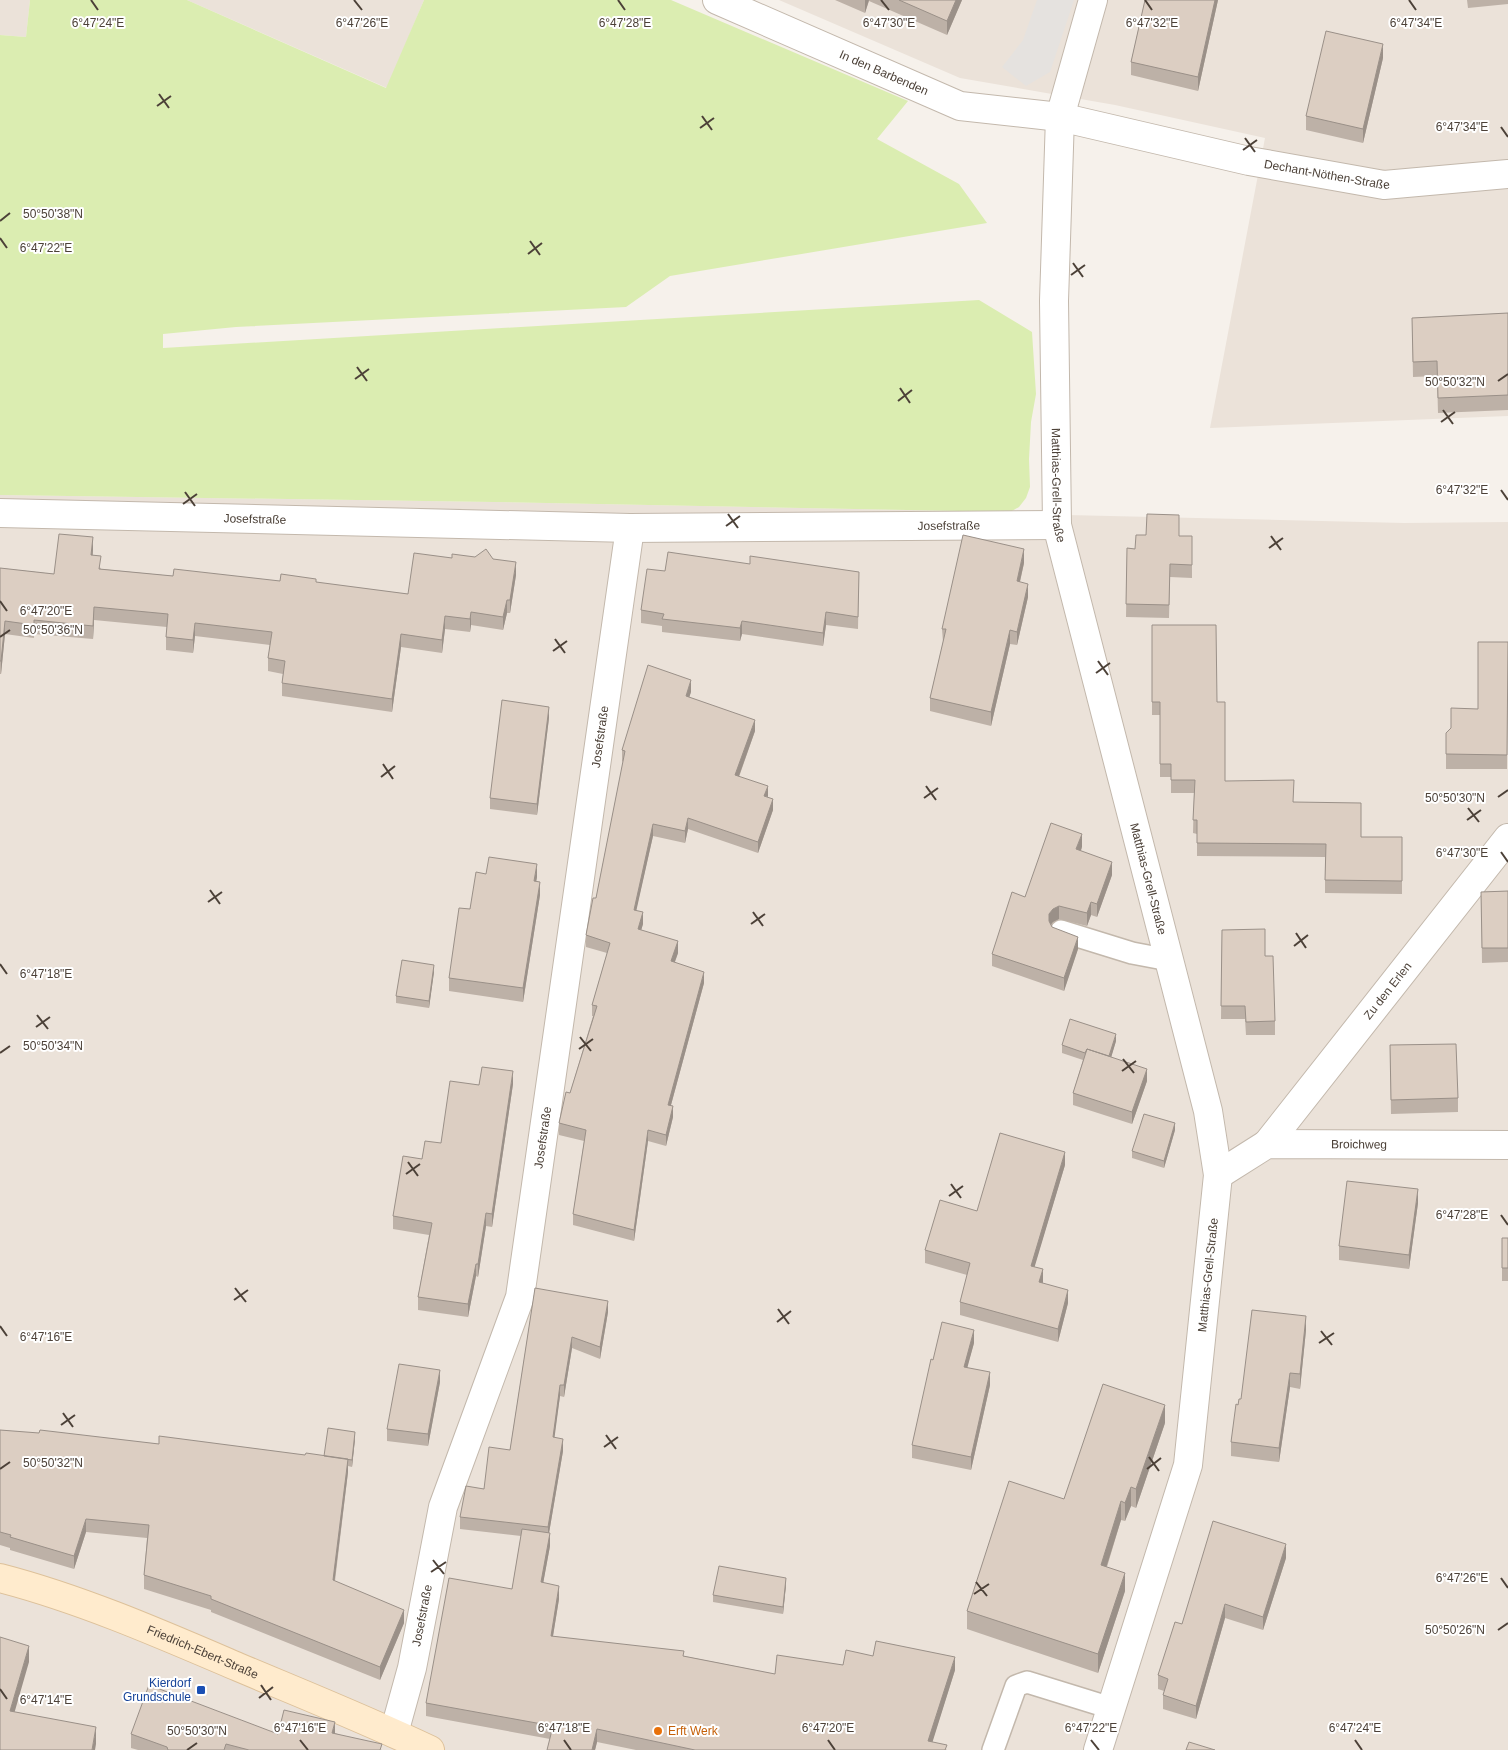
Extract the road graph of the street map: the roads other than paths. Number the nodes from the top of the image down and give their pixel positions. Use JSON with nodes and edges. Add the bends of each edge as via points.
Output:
{"nodes":[{"id":1,"x":717,"y":0,"type":"edge"},
{"id":2,"x":1093,"y":0,"type":"edge"},
{"id":3,"x":1060,"y":117,"type":"junction"},
{"id":4,"x":1508,"y":174,"type":"edge"},
{"id":5,"x":0,"y":513,"type":"edge"},
{"id":6,"x":1057,"y":525,"type":"junction"},
{"id":7,"x":630,"y":528,"type":"junction"},
{"id":8,"x":1508,"y":838,"type":"edge"},
{"id":9,"x":1061,"y":931,"type":"edge"},
{"id":10,"x":1169,"y":960,"type":"junction"},
{"id":11,"x":1266,"y":1144,"type":"junction"},
{"id":12,"x":1508,"y":1145,"type":"edge"},
{"id":13,"x":1218,"y":1175,"type":"junction"},
{"id":14,"x":0,"y":1578,"type":"edge"},
{"id":15,"x":1111,"y":1708,"type":"junction"},
{"id":16,"x":394,"y":1733,"type":"junction"},
{"id":17,"x":430,"y":1750,"type":"edge"},
{"id":18,"x":993,"y":1750,"type":"edge"},
{"id":19,"x":1098,"y":1750,"type":"edge"}],
"edges":[{"from":1,"to":3,"type":"street","name":"In den Barbenden","via":[[960,106]]},
{"from":2,"to":3,"type":"street","name":"Matthias-Grell-Straße"},
{"from":3,"to":4,"type":"street","name":"Dechant-Nöthen-Straße","via":[[1248,161],[1384,185]]},
{"from":3,"to":6,"type":"street","name":"Matthias-Grell-Straße","via":[[1054,301]]},
{"from":5,"to":7,"type":"street","name":"Josefstraße"},
{"from":6,"to":7,"type":"street","name":"Josefstraße"},
{"from":6,"to":10,"type":"street","name":"Matthias-Grell-Straße"},
{"from":7,"to":16,"type":"street","name":"Josefstraße","via":[[520,1297],[443,1506],[412,1668]]},
{"from":8,"to":11,"type":"street","name":"Zu den Erlen"},
{"from":9,"to":10,"type":"lane","via":[[1132,953]]},
{"from":10,"to":13,"type":"street","name":"Matthias-Grell-Straße","via":[[1208,1111]]},
{"from":11,"to":12,"type":"street","name":"Broichweg"},
{"from":11,"to":13,"type":"street"},
{"from":13,"to":15,"type":"street","name":"Matthias-Grell-Straße","via":[[1188,1466]]},
{"from":14,"to":16,"type":"main road","name":"Friedrich-Ebert-Straße","via":[[45,1590],[197,1649]]},
{"from":15,"to":18,"type":"lane","via":[[1027,1682],[1016,1686]]},
{"from":15,"to":19,"type":"street","name":"Matthias-Grell-Straße"},
{"from":16,"to":17,"type":"main road","name":"Friedrich-Ebert-Straße"}]}
